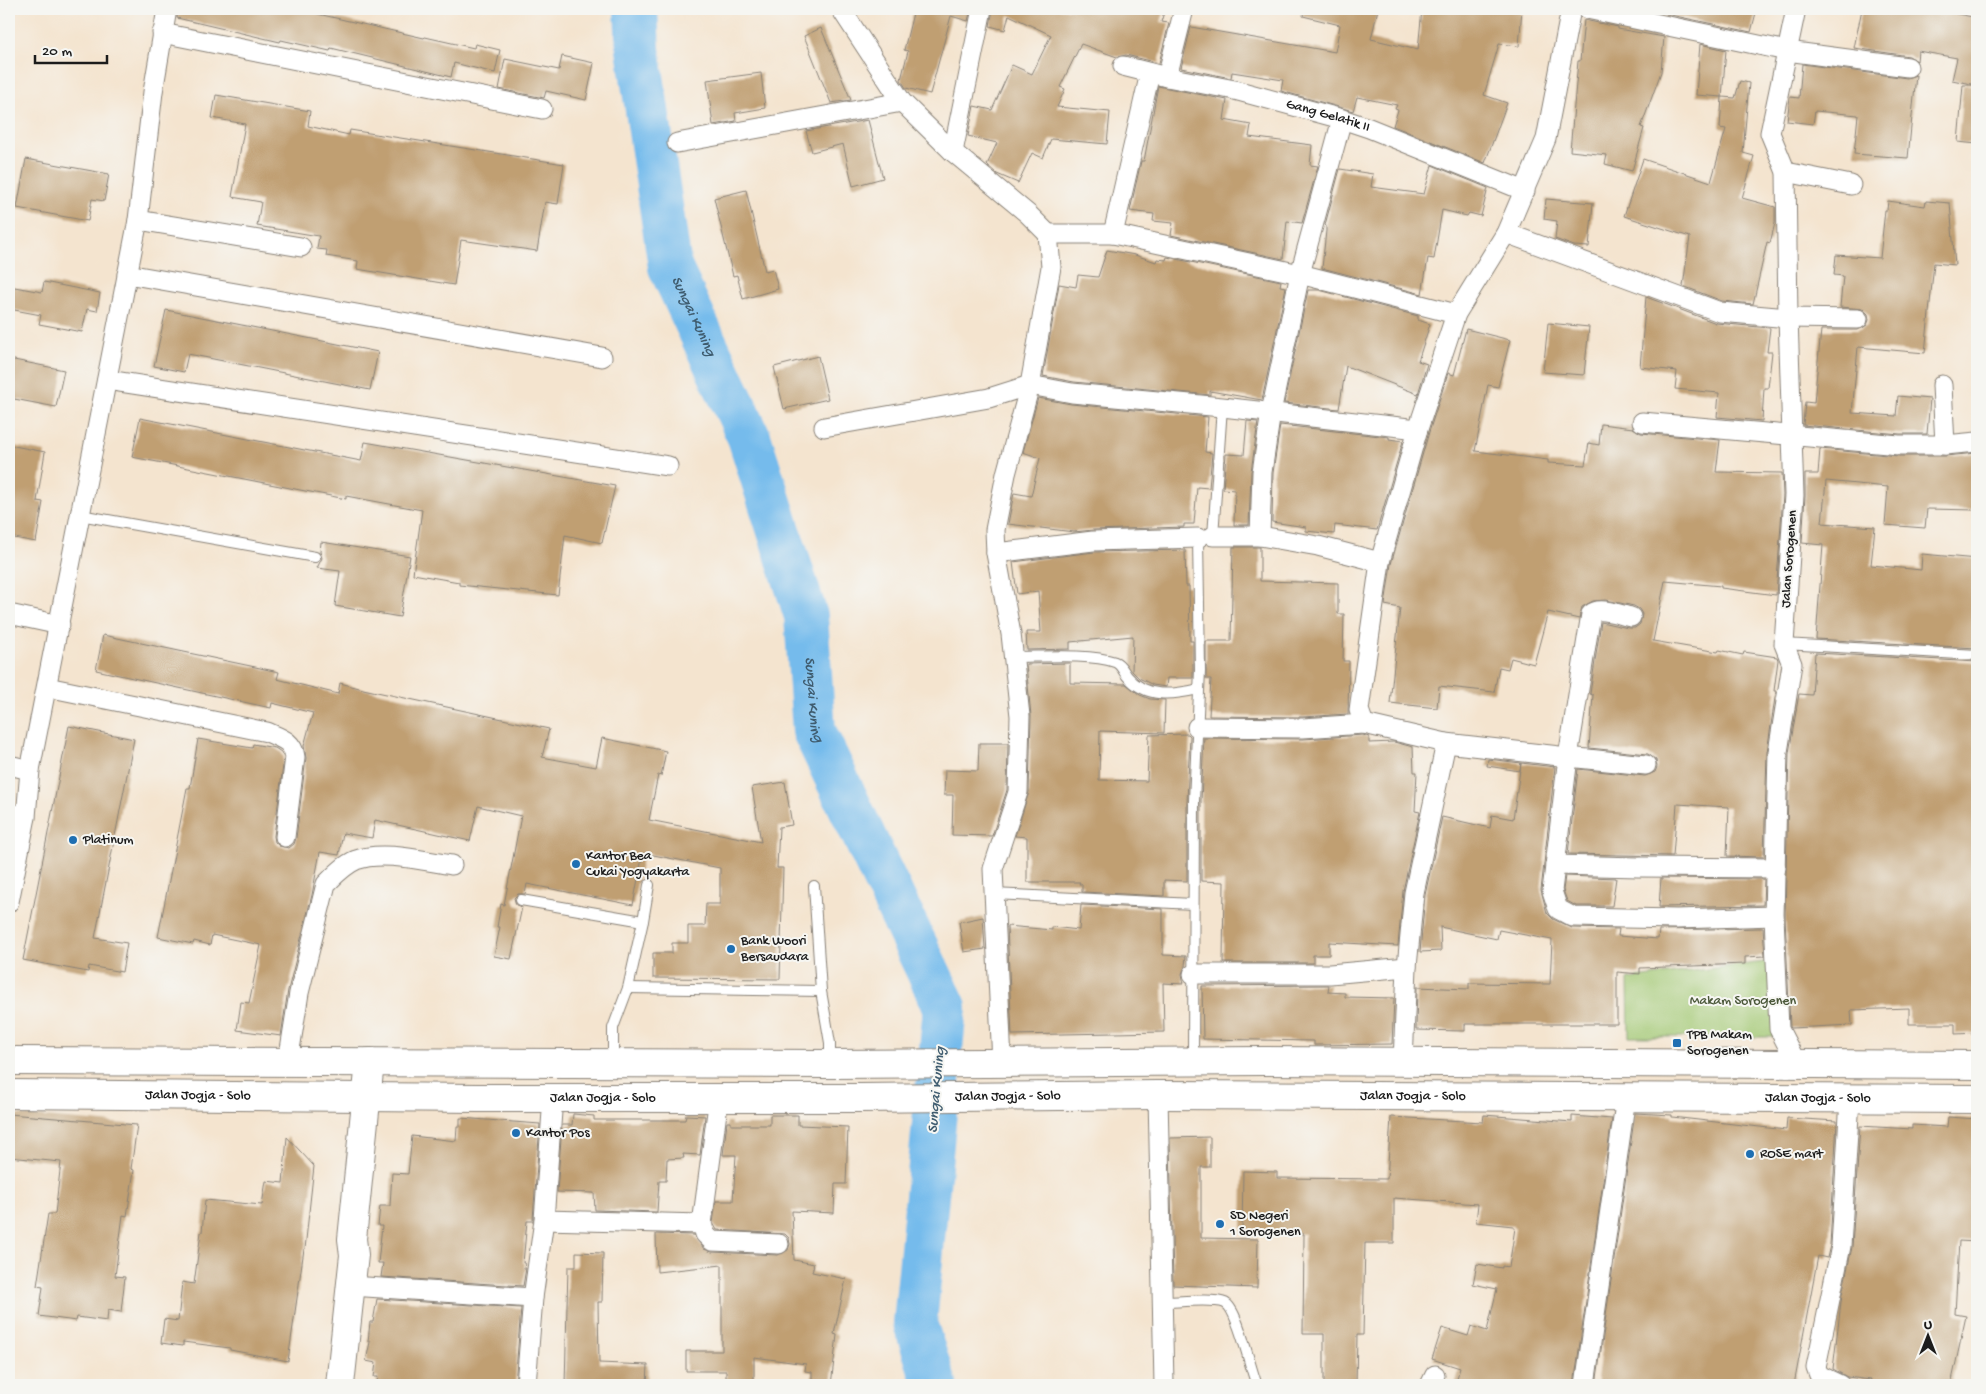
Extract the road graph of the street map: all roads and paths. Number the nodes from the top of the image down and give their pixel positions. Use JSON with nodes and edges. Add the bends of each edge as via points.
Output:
{"nodes":[{"id":1,"x":167,"y":9,"type":"edge"},
{"id":2,"x":841,"y":9,"type":"edge"},
{"id":3,"x":982,"y":9,"type":"edge"},
{"id":4,"x":1184,"y":9,"type":"edge"},
{"id":5,"x":1571,"y":9,"type":"edge"},
{"id":6,"x":1587,"y":9,"type":"edge"},
{"id":7,"x":1796,"y":9,"type":"edge"},
{"id":8,"x":162,"y":33,"type":"junction"},
{"id":9,"x":1787,"y":51,"type":"junction"},
{"id":10,"x":1123,"y":66,"type":"dead end"},
{"id":11,"x":1908,"y":67,"type":"dead end"},
{"id":12,"x":1158,"y":75,"type":"junction"},
{"id":13,"x":902,"y":102,"type":"junction"},
{"id":14,"x":542,"y":109,"type":"dead end"},
{"id":15,"x":1342,"y":119,"type":"junction"},
{"id":16,"x":677,"y":143,"type":"dead end"},
{"id":17,"x":953,"y":152,"type":"junction"},
{"id":18,"x":1786,"y":172,"type":"junction"},
{"id":19,"x":1851,"y":184,"type":"dead end"},
{"id":20,"x":1525,"y":191,"type":"junction"},
{"id":21,"x":138,"y":220,"type":"junction"},
{"id":22,"x":1506,"y":233,"type":"junction"},
{"id":23,"x":1048,"y":234,"type":"junction"},
{"id":24,"x":1113,"y":234,"type":"junction"},
{"id":25,"x":301,"y":246,"type":"dead end"},
{"id":26,"x":127,"y":274,"type":"junction"},
{"id":27,"x":1300,"y":274,"type":"junction"},
{"id":28,"x":1456,"y":314,"type":"junction"},
{"id":29,"x":1788,"y":318,"type":"junction"},
{"id":30,"x":1858,"y":319,"type":"dead end"},
{"id":31,"x":602,"y":357,"type":"dead end"},
{"id":32,"x":107,"y":380,"type":"junction"},
{"id":33,"x":1942,"y":385,"type":"dead end"},
{"id":34,"x":1030,"y":386,"type":"junction"},
{"id":35,"x":1222,"y":407,"type":"junction"},
{"id":36,"x":1271,"y":412,"type":"junction"},
{"id":37,"x":1642,"y":422,"type":"dead end"},
{"id":38,"x":824,"y":427,"type":"dead end"},
{"id":39,"x":1418,"y":429,"type":"junction"},
{"id":40,"x":1791,"y":436,"type":"junction"},
{"id":41,"x":1977,"y":442,"type":"edge"},
{"id":42,"x":1945,"y":445,"type":"junction"},
{"id":43,"x":668,"y":466,"type":"dead end"},
{"id":44,"x":80,"y":515,"type":"junction"},
{"id":45,"x":1260,"y":536,"type":"junction"},
{"id":46,"x":1206,"y":537,"type":"junction"},
{"id":47,"x":996,"y":553,"type":"junction"},
{"id":48,"x":315,"y":557,"type":"dead end"},
{"id":49,"x":1380,"y":562,"type":"junction"},
{"id":50,"x":9,"y":614,"type":"edge"},
{"id":51,"x":1631,"y":617,"type":"dead end"},
{"id":52,"x":60,"y":625,"type":"junction"},
{"id":53,"x":1784,"y":644,"type":"junction"},
{"id":54,"x":1977,"y":655,"type":"edge"},
{"id":55,"x":1014,"y":657,"type":"junction"},
{"id":56,"x":47,"y":687,"type":"junction"},
{"id":57,"x":1199,"y":689,"type":"junction"},
{"id":58,"x":1364,"y":724,"type":"junction"},
{"id":59,"x":1197,"y":727,"type":"junction"},
{"id":60,"x":1446,"y":743,"type":"junction"},
{"id":61,"x":1568,"y":757,"type":"junction"},
{"id":62,"x":9,"y":765,"type":"edge"},
{"id":63,"x":1646,"y":765,"type":"dead end"},
{"id":64,"x":30,"y":770,"type":"junction"},
{"id":65,"x":18,"y":815,"type":"edge"},
{"id":66,"x":285,"y":837,"type":"dead end"},
{"id":67,"x":1555,"y":864,"type":"junction"},
{"id":68,"x":452,"y":865,"type":"dead end"},
{"id":69,"x":1776,"y":868,"type":"junction"},
{"id":70,"x":649,"y":885,"type":"dead end"},
{"id":71,"x":814,"y":886,"type":"dead end"},
{"id":72,"x":994,"y":894,"type":"junction"},
{"id":73,"x":520,"y":900,"type":"dead end"},
{"id":74,"x":9,"y":902,"type":"edge"},
{"id":75,"x":1193,"y":904,"type":"junction"},
{"id":76,"x":1774,"y":916,"type":"junction"},
{"id":77,"x":643,"y":921,"type":"junction"},
{"id":78,"x":1407,"y":967,"type":"junction"},
{"id":79,"x":1193,"y":974,"type":"junction"},
{"id":80,"x":628,"y":988,"type":"junction"},
{"id":81,"x":821,"y":990,"type":"junction"},
{"id":82,"x":9,"y":1062,"type":"edge"},
{"id":83,"x":288,"y":1062,"type":"junction"},
{"id":84,"x":374,"y":1062,"type":"junction"},
{"id":85,"x":1194,"y":1062,"type":"junction"},
{"id":86,"x":1403,"y":1062,"type":"junction"},
{"id":87,"x":613,"y":1063,"type":"junction"},
{"id":88,"x":990,"y":1063,"type":"junction"},
{"id":89,"x":830,"y":1064,"type":"junction"},
{"id":90,"x":1797,"y":1064,"type":"junction"},
{"id":91,"x":1977,"y":1065,"type":"edge"},
{"id":92,"x":9,"y":1094,"type":"edge"},
{"id":93,"x":1158,"y":1095,"type":"junction"},
{"id":94,"x":371,"y":1096,"type":"junction"},
{"id":95,"x":718,"y":1097,"type":"junction"},
{"id":96,"x":1626,"y":1097,"type":"junction"},
{"id":97,"x":554,"y":1098,"type":"junction"},
{"id":98,"x":1850,"y":1099,"type":"junction"},
{"id":99,"x":1977,"y":1099,"type":"edge"},
{"id":100,"x":544,"y":1220,"type":"junction"},
{"id":101,"x":702,"y":1224,"type":"junction"},
{"id":102,"x":779,"y":1244,"type":"dead end"},
{"id":103,"x":351,"y":1286,"type":"junction"},
{"id":104,"x":533,"y":1298,"type":"junction"},
{"id":105,"x":1163,"y":1302,"type":"junction"},
{"id":106,"x":340,"y":1385,"type":"edge"},
{"id":107,"x":526,"y":1385,"type":"edge"},
{"id":108,"x":1164,"y":1385,"type":"edge"},
{"id":109,"x":1257,"y":1385,"type":"edge"},
{"id":110,"x":1585,"y":1385,"type":"edge"},
{"id":111,"x":1840,"y":1385,"type":"edge"}],
"edges":[{"from":1,"to":8,"type":"street"},
{"from":2,"to":13,"type":"street"},
{"from":3,"to":17,"type":"street"},
{"from":4,"to":12,"type":"street"},
{"from":5,"to":20,"type":"street","via":[[1546,140]]},
{"from":6,"to":9,"type":"street"},
{"from":7,"to":9,"type":"street","name":"Jalan Sorogenen"},
{"from":8,"to":14,"type":"street"},
{"from":8,"to":21,"type":"street"},
{"from":9,"to":11,"type":"street"},
{"from":9,"to":18,"type":"street","name":"Jalan Sorogenen","via":[[1770,133]]},
{"from":10,"to":12,"type":"street","name":"Gang Gelatik II"},
{"from":12,"to":15,"type":"street","name":"Gang Gelatik II","via":[[1235,90]]},
{"from":12,"to":24,"type":"street"},
{"from":13,"to":16,"type":"street"},
{"from":13,"to":17,"type":"street"},
{"from":15,"to":20,"type":"street","name":"Gang Gelatik II"},
{"from":15,"to":27,"type":"street"},
{"from":17,"to":23,"type":"street"},
{"from":18,"to":19,"type":"street"},
{"from":18,"to":29,"type":"street","name":"Jalan Sorogenen"},
{"from":20,"to":22,"type":"street"},
{"from":21,"to":25,"type":"street"},
{"from":21,"to":26,"type":"street"},
{"from":22,"to":28,"type":"street"},
{"from":22,"to":29,"type":"street","via":[[1720,312]]},
{"from":23,"to":24,"type":"street"},
{"from":23,"to":34,"type":"street","via":[[1051,267]]},
{"from":24,"to":27,"type":"street"},
{"from":26,"to":31,"type":"street"},
{"from":26,"to":32,"type":"street"},
{"from":27,"to":28,"type":"street"},
{"from":27,"to":36,"type":"street"},
{"from":28,"to":39,"type":"street"},
{"from":29,"to":30,"type":"street"},
{"from":29,"to":40,"type":"street","name":"Jalan Sorogenen"},
{"from":32,"to":43,"type":"street"},
{"from":32,"to":44,"type":"street"},
{"from":33,"to":42,"type":"street"},
{"from":34,"to":35,"type":"street","via":[[1072,394]]},
{"from":34,"to":38,"type":"street","via":[[989,398]]},
{"from":34,"to":47,"type":"street","via":[[999,507]]},
{"from":35,"to":36,"type":"street"},
{"from":35,"to":46,"type":"lane"},
{"from":36,"to":39,"type":"street"},
{"from":36,"to":45,"type":"street","via":[[1262,472]]},
{"from":37,"to":40,"type":"street"},
{"from":39,"to":49,"type":"street"},
{"from":40,"to":42,"type":"street","via":[[1899,445]]},
{"from":40,"to":53,"type":"street","name":"Jalan Sorogenen","via":[[1794,495]]},
{"from":41,"to":42,"type":"street"},
{"from":44,"to":48,"type":"lane"},
{"from":44,"to":52,"type":"street"},
{"from":45,"to":46,"type":"street"},
{"from":45,"to":49,"type":"street","via":[[1318,546]]},
{"from":46,"to":47,"type":"street","via":[[1093,541]]},
{"from":46,"to":57,"type":"lane"},
{"from":47,"to":55,"type":"street"},
{"from":49,"to":58,"type":"street","via":[[1359,699],[1358,710]]},
{"from":50,"to":52,"type":"street"},
{"from":51,"to":61,"type":"street","via":[[1602,611],[1591,614]]},
{"from":52,"to":56,"type":"street"},
{"from":53,"to":54,"type":"lane"},
{"from":53,"to":69,"type":"street","name":"Jalan Sorogenen","via":[[1792,664],[1778,752]]},
{"from":55,"to":57,"type":"lane","via":[[1096,658],[1117,662],[1132,680],[1156,694]]},
{"from":55,"to":72,"type":"street","via":[[1020,716],[1018,792],[993,869]]},
{"from":56,"to":64,"type":"street"},
{"from":56,"to":66,"type":"street","via":[[267,732],[286,740],[294,748],[295,757]]},
{"from":57,"to":59,"type":"lane"},
{"from":58,"to":59,"type":"street","via":[[1303,728]]},
{"from":58,"to":60,"type":"street"},
{"from":59,"to":75,"type":"lane"},
{"from":60,"to":61,"type":"street"},
{"from":60,"to":78,"type":"street","via":[[1414,893]]},
{"from":61,"to":63,"type":"street"},
{"from":61,"to":67,"type":"street"},
{"from":62,"to":64,"type":"street"},
{"from":64,"to":65,"type":"street"},
{"from":65,"to":74,"type":"street"},
{"from":67,"to":69,"type":"street"},
{"from":67,"to":76,"type":"street","via":[[1554,902],[1558,909],[1573,917],[1676,919]]},
{"from":68,"to":83,"type":"street","via":[[380,855],[356,860],[326,884],[299,993]]},
{"from":69,"to":76,"type":"street","name":"Jalan Sorogenen"},
{"from":70,"to":77,"type":"lane"},
{"from":71,"to":81,"type":"lane"},
{"from":72,"to":75,"type":"lane"},
{"from":72,"to":88,"type":"street"},
{"from":73,"to":77,"type":"lane"},
{"from":75,"to":79,"type":"lane"},
{"from":76,"to":90,"type":"street","name":"Jalan Sorogenen","via":[[1779,1029]]},
{"from":77,"to":80,"type":"lane"},
{"from":78,"to":79,"type":"street","via":[[1330,974]]},
{"from":78,"to":86,"type":"street"},
{"from":79,"to":85,"type":"lane"},
{"from":80,"to":81,"type":"lane"},
{"from":80,"to":87,"type":"lane","via":[[613,1028]]},
{"from":81,"to":89,"type":"lane","via":[[830,1043]]},
{"from":82,"to":83,"type":"main road"},
{"from":83,"to":84,"type":"main road"},
{"from":84,"to":87,"type":"main road"},
{"from":84,"to":94,"type":"main road"},
{"from":85,"to":86,"type":"main road"},
{"from":85,"to":88,"type":"main road"},
{"from":86,"to":90,"type":"main road"},
{"from":87,"to":89,"type":"main road"},
{"from":88,"to":89,"type":"main road"},
{"from":90,"to":91,"type":"main road"},
{"from":92,"to":94,"type":"main road","name":"Jalan Jogja - Solo"},
{"from":93,"to":95,"type":"main road","name":"Jalan Jogja - Solo"},
{"from":93,"to":96,"type":"main road","name":"Jalan Jogja - Solo"},
{"from":93,"to":105,"type":"street"},
{"from":94,"to":97,"type":"main road","name":"Jalan Jogja - Solo"},
{"from":94,"to":103,"type":"main road","via":[[352,1239]]},
{"from":95,"to":97,"type":"main road","name":"Jalan Jogja - Solo"},
{"from":95,"to":101,"type":"street"},
{"from":96,"to":98,"type":"main road","name":"Jalan Jogja - Solo"},
{"from":96,"to":110,"type":"street"},
{"from":97,"to":100,"type":"street"},
{"from":98,"to":99,"type":"main road","name":"Jalan Jogja - Solo"},
{"from":98,"to":111,"type":"street","via":[[1841,1246],[1816,1366],[1824,1379]]},
{"from":100,"to":101,"type":"street"},
{"from":100,"to":104,"type":"street"},
{"from":101,"to":102,"type":"street","via":[[705,1234],[712,1240]]},
{"from":103,"to":104,"type":"street"},
{"from":103,"to":106,"type":"main road"},
{"from":104,"to":107,"type":"street"},
{"from":105,"to":108,"type":"street"},
{"from":105,"to":109,"type":"lane","via":[[1226,1303],[1237,1320]]}]}
